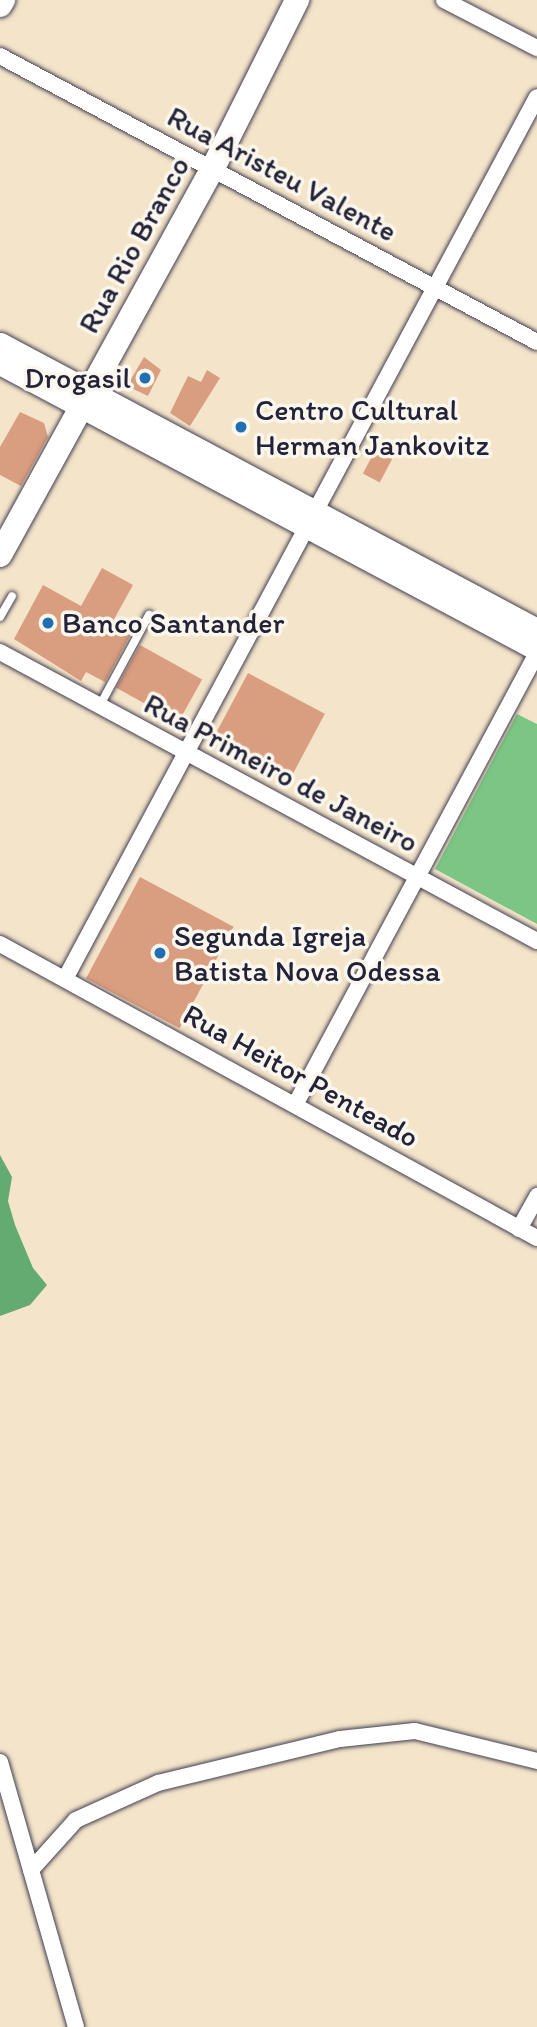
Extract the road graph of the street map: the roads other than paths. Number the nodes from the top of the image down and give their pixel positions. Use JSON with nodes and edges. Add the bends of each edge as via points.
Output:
{"nodes":[{"id":1,"x":3,"y":0,"type":"edge"},
{"id":2,"x":297,"y":0,"type":"edge"},
{"id":3,"x":444,"y":0,"type":"edge"},
{"id":4,"x":0,"y":5,"type":"edge"},
{"id":5,"x":537,"y":48,"type":"edge"},
{"id":6,"x":0,"y":56,"type":"edge"},
{"id":7,"x":537,"y":97,"type":"edge"},
{"id":8,"x":213,"y":168,"type":"junction"},
{"id":9,"x":436,"y":288,"type":"junction"},
{"id":10,"x":537,"y":342,"type":"edge"},
{"id":11,"x":0,"y":344,"type":"edge"},
{"id":12,"x":0,"y":363,"type":"edge"},
{"id":13,"x":32,"y":370,"type":"junction"},
{"id":14,"x":85,"y":400,"type":"junction"},
{"id":15,"x":312,"y":519,"type":"junction"},
{"id":16,"x":0,"y":555,"type":"edge"},
{"id":17,"x":12,"y":596,"type":"dead end"},
{"id":18,"x":488,"y":613,"type":"junction"},
{"id":19,"x":149,"y":615,"type":"dead end"},
{"id":20,"x":0,"y":617,"type":"edge"},
{"id":21,"x":537,"y":630,"type":"edge"},
{"id":22,"x":537,"y":651,"type":"edge"},
{"id":23,"x":0,"y":652,"type":"edge"},
{"id":24,"x":99,"y":707,"type":"junction"},
{"id":25,"x":188,"y":756,"type":"junction"},
{"id":26,"x":416,"y":877,"type":"junction"},
{"id":27,"x":537,"y":941,"type":"edge"},
{"id":28,"x":0,"y":944,"type":"edge"},
{"id":29,"x":65,"y":979,"type":"junction"},
{"id":30,"x":295,"y":1105,"type":"junction"},
{"id":31,"x":537,"y":1196,"type":"edge"},
{"id":32,"x":519,"y":1229,"type":"junction"},
{"id":33,"x":537,"y":1238,"type":"edge"},
{"id":34,"x":537,"y":1761,"type":"edge"},
{"id":35,"x":0,"y":1762,"type":"edge"},
{"id":36,"x":31,"y":1870,"type":"junction"},
{"id":37,"x":76,"y":2027,"type":"edge"}],
"edges":[{"from":1,"to":4,"type":"main road"},
{"from":2,"to":8,"type":"main road","name":"Rua Rio Branco"},
{"from":3,"to":5,"type":"street"},
{"from":6,"to":8,"type":"street","name":"Rua Aristeu Valente"},
{"from":7,"to":9,"type":"street"},
{"from":8,"to":9,"type":"street","name":"Rua Aristeu Valente"},
{"from":8,"to":14,"type":"main road","name":"Rua Rio Branco"},
{"from":9,"to":10,"type":"street","name":"Rua Aristeu Valente"},
{"from":9,"to":15,"type":"street"},
{"from":11,"to":13,"type":"main road"},
{"from":12,"to":13,"type":"main road"},
{"from":13,"to":14,"type":"main road"},
{"from":14,"to":15,"type":"main road"},
{"from":14,"to":16,"type":"main road","name":"Rua Rio Branco"},
{"from":15,"to":18,"type":"main road"},
{"from":15,"to":25,"type":"street"},
{"from":17,"to":20,"type":"lane"},
{"from":18,"to":21,"type":"main road"},
{"from":18,"to":22,"type":"main road"},
{"from":19,"to":24,"type":"lane"},
{"from":22,"to":26,"type":"street"},
{"from":23,"to":24,"type":"street","name":"Rua Primeiro de Janeiro"},
{"from":24,"to":25,"type":"street","name":"Rua Primeiro de Janeiro"},
{"from":25,"to":26,"type":"street","name":"Rua Primeiro de Janeiro"},
{"from":25,"to":29,"type":"street"},
{"from":26,"to":27,"type":"street","name":"Rua Primeiro de Janeiro"},
{"from":26,"to":30,"type":"street"},
{"from":28,"to":29,"type":"street","name":"Rua Heitor Penteado"},
{"from":29,"to":30,"type":"street","name":"Rua Heitor Penteado"},
{"from":30,"to":32,"type":"street","name":"Rua Heitor Penteado"},
{"from":31,"to":32,"type":"street"},
{"from":32,"to":33,"type":"street","name":"Rua Heitor Penteado"},
{"from":34,"to":36,"type":"street","via":[[415,1731],[340,1739],[158,1783],[76,1819]]},
{"from":35,"to":36,"type":"street"},
{"from":36,"to":37,"type":"street"}]}
